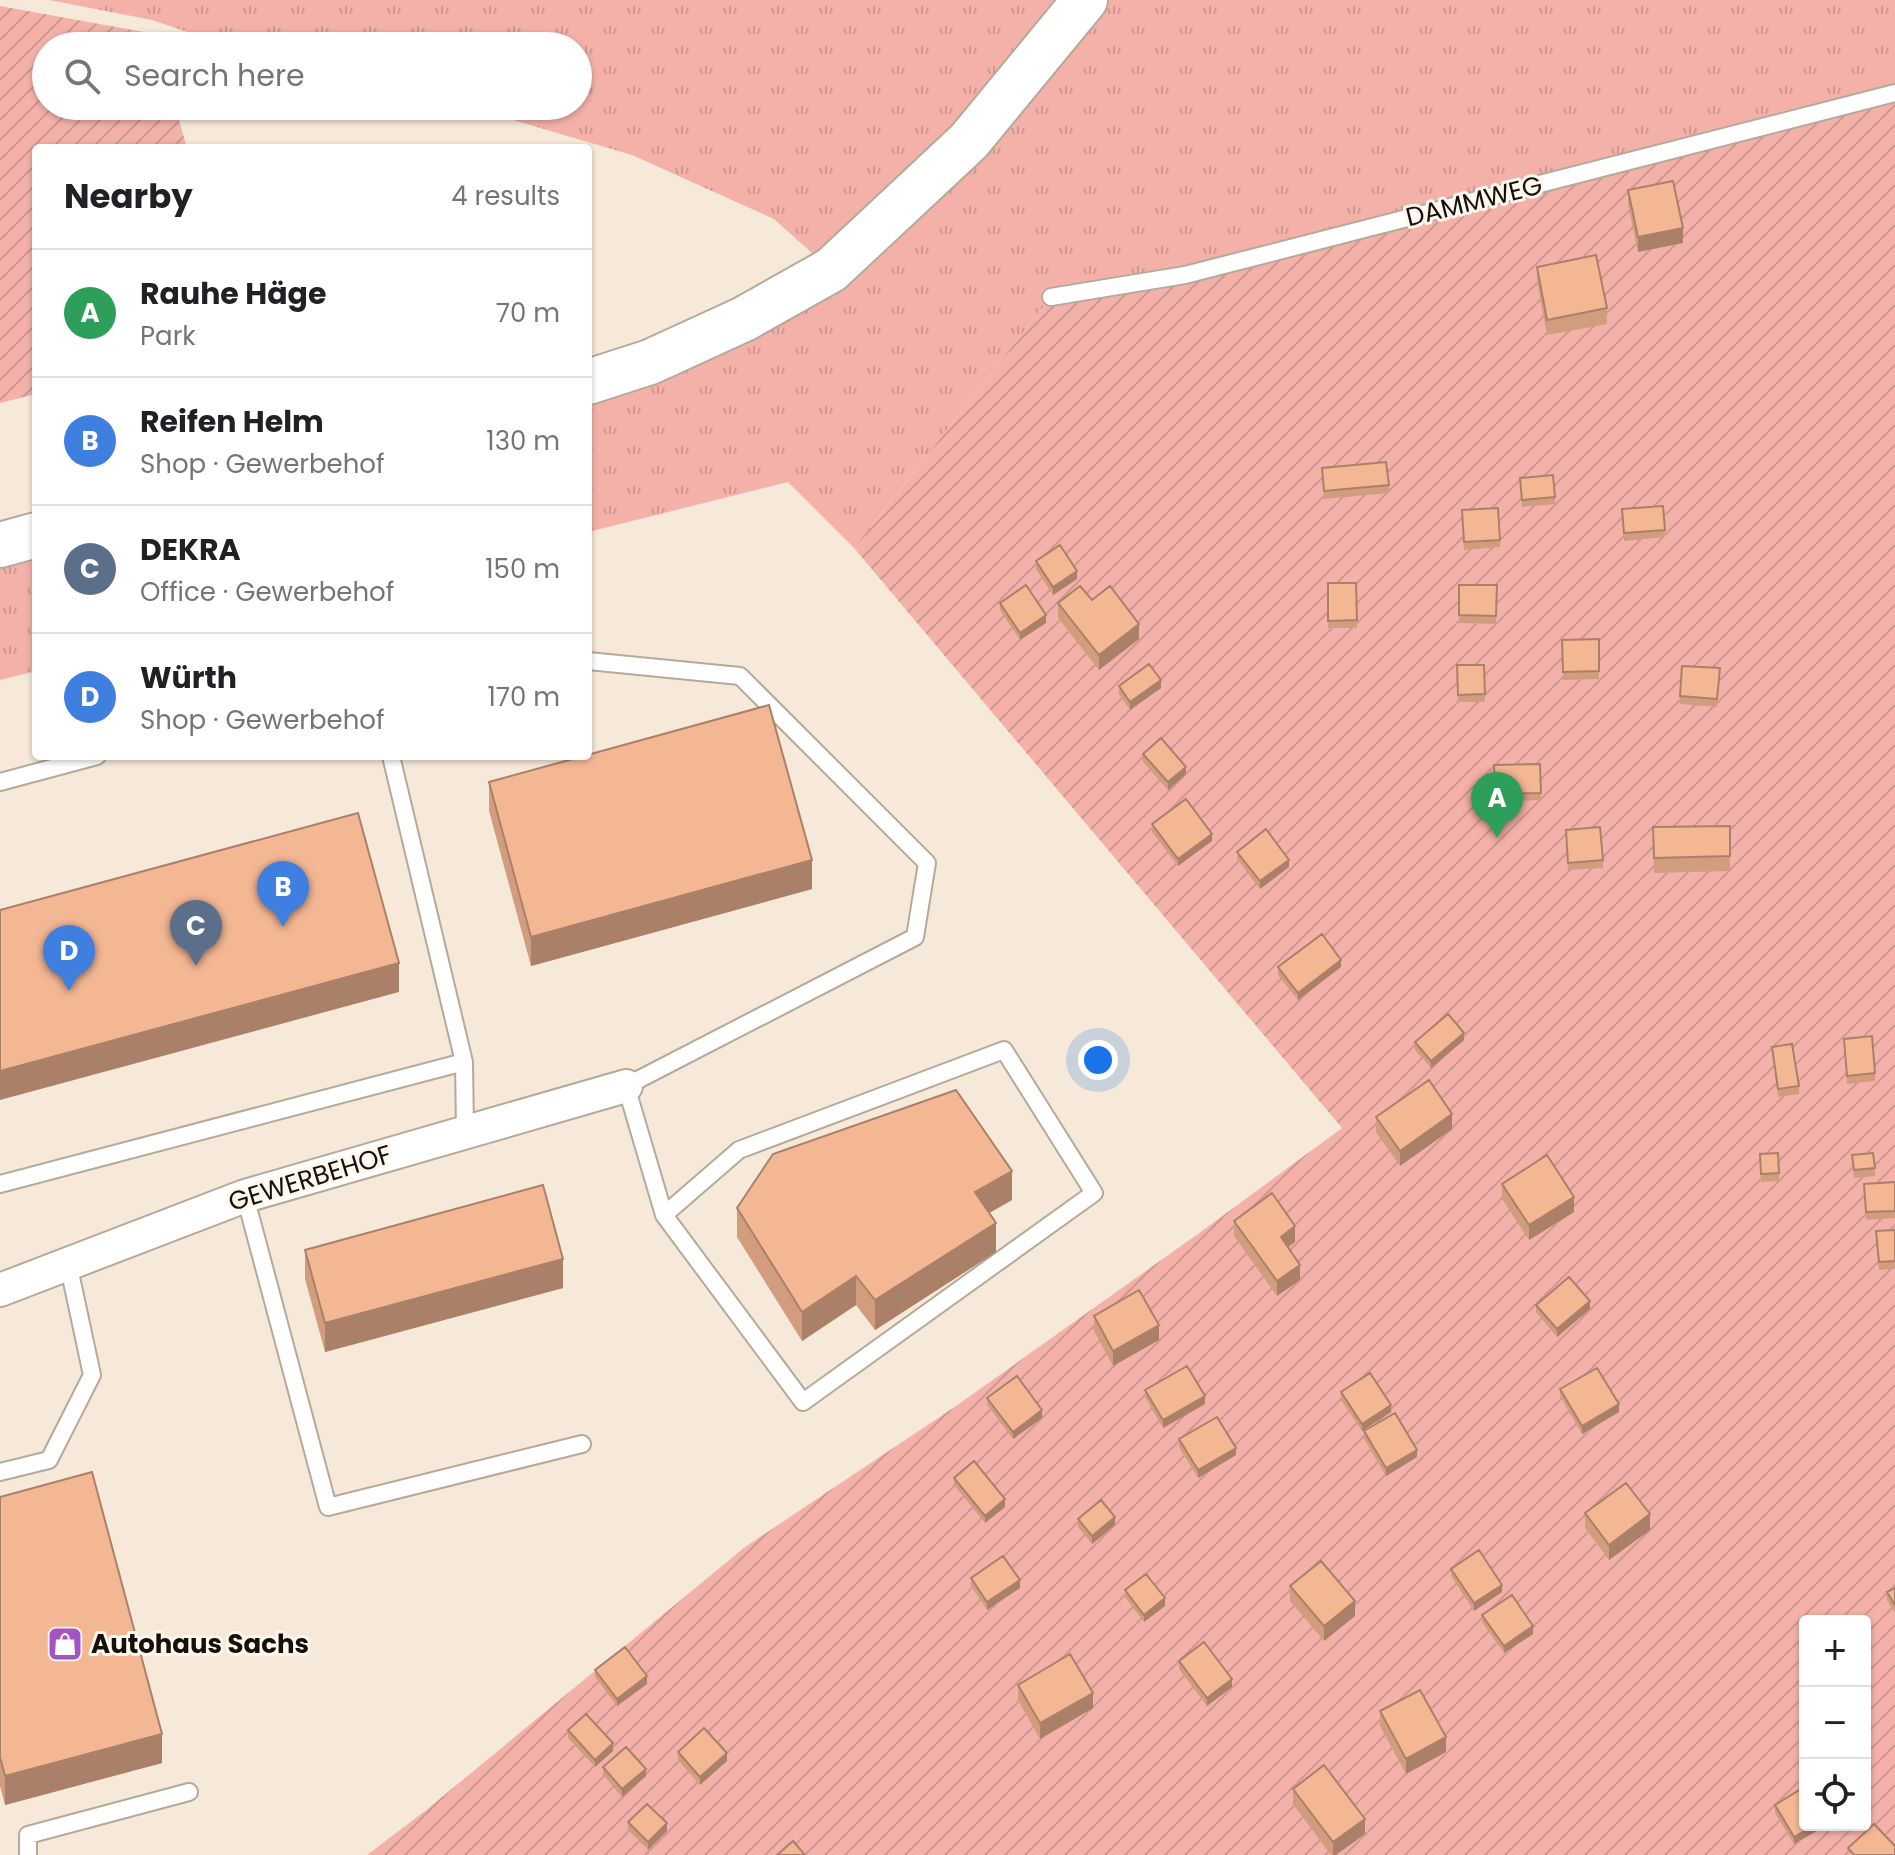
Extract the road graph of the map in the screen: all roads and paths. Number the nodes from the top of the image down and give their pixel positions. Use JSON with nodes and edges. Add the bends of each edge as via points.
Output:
{"nodes":[{"id":1,"x":1085,"y":0,"type":"edge"},
{"id":2,"x":1895,"y":93,"type":"edge"},
{"id":3,"x":1051,"y":297,"type":"dead end"},
{"id":4,"x":592,"y":381,"type":"edge"},
{"id":5,"x":32,"y":536,"type":"edge"},
{"id":6,"x":0,"y":545,"type":"edge"},
{"id":7,"x":592,"y":661,"type":"edge"},
{"id":8,"x":82,"y":760,"type":"edge"},
{"id":9,"x":392,"y":760,"type":"edge"},
{"id":10,"x":0,"y":782,"type":"edge"},
{"id":11,"x":464,"y":1062,"type":"junction"},
{"id":12,"x":626,"y":1086,"type":"junction"},
{"id":13,"x":465,"y":1132,"type":"junction"},
{"id":14,"x":0,"y":1184,"type":"edge"},
{"id":15,"x":245,"y":1196,"type":"junction"},
{"id":16,"x":664,"y":1215,"type":"junction"},
{"id":17,"x":68,"y":1263,"type":"junction"},
{"id":18,"x":0,"y":1290,"type":"edge"},
{"id":19,"x":582,"y":1444,"type":"dead end"},
{"id":20,"x":0,"y":1472,"type":"edge"},
{"id":21,"x":189,"y":1792,"type":"dead end"},
{"id":22,"x":28,"y":1855,"type":"edge"}],
"edges":[{"from":1,"to":4,"type":"main road","via":[[969,141],[831,270],[744,319],[650,362]]},
{"from":2,"to":3,"type":"lane","name":"DAMMWEG","via":[[1185,275]]},
{"from":5,"to":6,"type":"main road"},
{"from":7,"to":12,"type":"lane","via":[[740,676],[927,863],[915,937]]},
{"from":8,"to":10,"type":"lane"},
{"from":9,"to":11,"type":"lane"},
{"from":11,"to":13,"type":"lane"},
{"from":11,"to":14,"type":"lane"},
{"from":12,"to":13,"type":"street","name":"GEWERBEHOF"},
{"from":12,"to":16,"type":"lane"},
{"from":13,"to":15,"type":"street","name":"GEWERBEHOF"},
{"from":15,"to":17,"type":"street","name":"GEWERBEHOF"},
{"from":15,"to":19,"type":"lane","via":[[328,1507]]},
{"from":16,"to":16,"type":"lane","via":[[803,1402],[1094,1193],[1004,1050],[739,1150]]},
{"from":17,"to":18,"type":"street","name":"GEWERBEHOF"},
{"from":17,"to":20,"type":"lane","via":[[92,1375],[49,1460]]},
{"from":21,"to":22,"type":"lane","via":[[28,1835]]}]}
